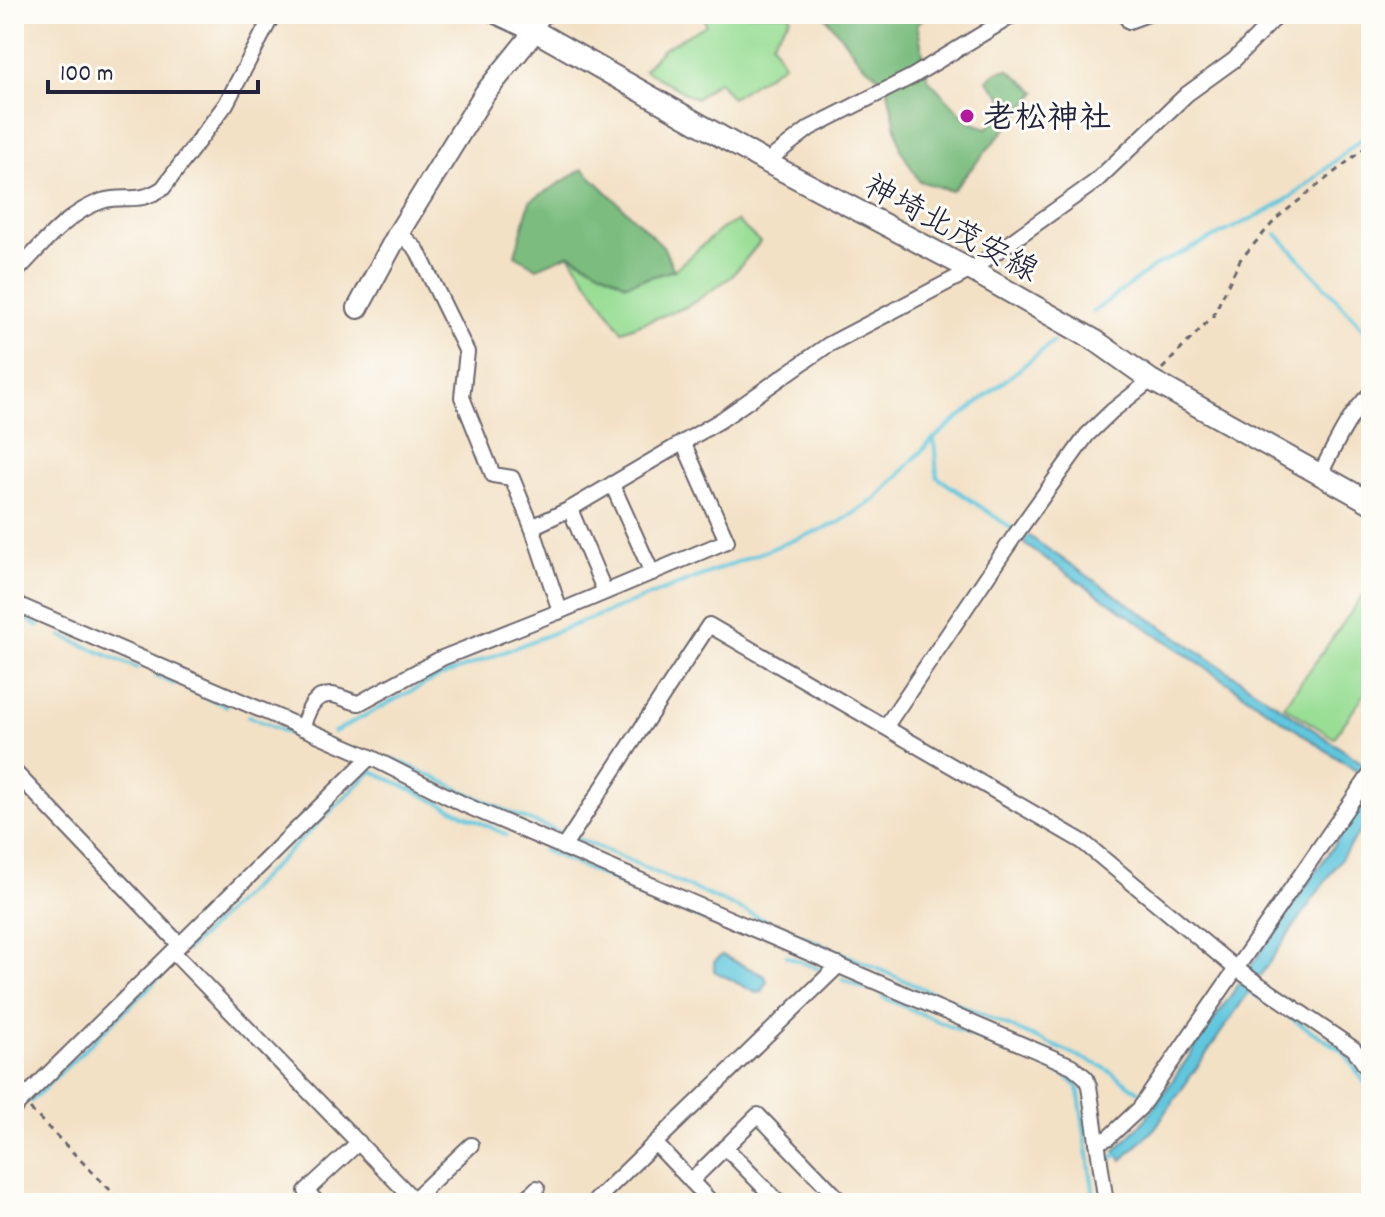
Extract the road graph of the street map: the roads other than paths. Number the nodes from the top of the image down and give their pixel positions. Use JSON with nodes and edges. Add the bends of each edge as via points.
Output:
{"nodes":[{"id":1,"x":273,"y":14,"type":"edge"},
{"id":2,"x":498,"y":14,"type":"edge"},
{"id":3,"x":1015,"y":14,"type":"edge"},
{"id":4,"x":1124,"y":14,"type":"edge"},
{"id":5,"x":1148,"y":14,"type":"edge"},
{"id":6,"x":1279,"y":14,"type":"edge"},
{"id":7,"x":541,"y":23,"type":"edge"},
{"id":8,"x":766,"y":162,"type":"junction"},
{"id":9,"x":399,"y":232,"type":"junction"},
{"id":10,"x":971,"y":270,"type":"junction"},
{"id":11,"x":14,"y":274,"type":"edge"},
{"id":12,"x":358,"y":308,"type":"dead end"},
{"id":13,"x":1151,"y":380,"type":"junction"},
{"id":14,"x":1371,"y":393,"type":"edge"},
{"id":15,"x":683,"y":442,"type":"junction"},
{"id":16,"x":1320,"y":474,"type":"junction"},
{"id":17,"x":612,"y":484,"type":"junction"},
{"id":18,"x":1371,"y":503,"type":"edge"},
{"id":19,"x":570,"y":509,"type":"junction"},
{"id":20,"x":532,"y":527,"type":"junction"},
{"id":21,"x":652,"y":573,"type":"junction"},
{"id":22,"x":605,"y":592,"type":"junction"},
{"id":23,"x":14,"y":603,"type":"edge"},
{"id":24,"x":558,"y":612,"type":"junction"},
{"id":25,"x":886,"y":726,"type":"junction"},
{"id":26,"x":302,"y":728,"type":"junction"},
{"id":27,"x":370,"y":757,"type":"junction"},
{"id":28,"x":14,"y":771,"type":"edge"},
{"id":29,"x":1368,"y":777,"type":"edge"},
{"id":30,"x":563,"y":848,"type":"junction"},
{"id":31,"x":176,"y":949,"type":"junction"},
{"id":32,"x":839,"y":965,"type":"junction"},
{"id":33,"x":1239,"y":971,"type":"junction"},
{"id":34,"x":1371,"y":1074,"type":"edge"},
{"id":35,"x":14,"y":1083,"type":"edge"},
{"id":36,"x":21,"y":1101,"type":"edge"},
{"id":37,"x":359,"y":1142,"type":"junction"},
{"id":38,"x":1097,"y":1142,"type":"junction"},
{"id":39,"x":655,"y":1143,"type":"junction"},
{"id":40,"x":471,"y":1145,"type":"dead end"},
{"id":41,"x":725,"y":1147,"type":"junction"},
{"id":42,"x":691,"y":1181,"type":"junction"},
{"id":43,"x":537,"y":1188,"type":"dead end"},
{"id":44,"x":415,"y":1201,"type":"edge"},
{"id":45,"x":318,"y":1203,"type":"edge"},
{"id":46,"x":522,"y":1203,"type":"edge"},
{"id":47,"x":593,"y":1203,"type":"edge"},
{"id":48,"x":712,"y":1203,"type":"edge"},
{"id":49,"x":779,"y":1203,"type":"edge"},
{"id":50,"x":829,"y":1203,"type":"edge"},
{"id":51,"x":1106,"y":1203,"type":"edge"}],
"edges":[{"from":1,"to":11,"type":"street","via":[[226,104],[163,188],[149,197],[105,200],[85,208]]},
{"from":2,"to":7,"type":"main road","name":"神埼北茂安線"},
{"from":3,"to":8,"type":"street","via":[[913,76],[810,128]]},
{"from":4,"to":5,"type":"street","via":[[1129,21]]},
{"from":6,"to":10,"type":"street","via":[[1095,182]]},
{"from":7,"to":8,"type":"main road","name":"神埼北茂安線"},
{"from":7,"to":9,"type":"main road","via":[[485,93]]},
{"from":8,"to":10,"type":"main road","name":"神埼北茂安線"},
{"from":9,"to":12,"type":"main road"},
{"from":9,"to":20,"type":"street","via":[[417,250],[467,352],[462,397],[493,475],[512,478]]},
{"from":10,"to":13,"type":"main road","name":"神埼北茂安線","via":[[1096,341]]},
{"from":10,"to":15,"type":"street","via":[[828,345]]},
{"from":13,"to":16,"type":"main road","name":"神埼北茂安線"},
{"from":13,"to":25,"type":"street","via":[[1087,435]]},
{"from":14,"to":16,"type":"street","via":[[1347,423]]},
{"from":15,"to":17,"type":"street"},
{"from":15,"to":21,"type":"street","via":[[727,541]]},
{"from":16,"to":18,"type":"main road","name":"神埼北茂安線"},
{"from":17,"to":19,"type":"street"},
{"from":17,"to":21,"type":"street"},
{"from":19,"to":20,"type":"street"},
{"from":19,"to":22,"type":"street"},
{"from":20,"to":24,"type":"street"},
{"from":21,"to":22,"type":"street"},
{"from":22,"to":24,"type":"street"},
{"from":23,"to":26,"type":"street"},
{"from":24,"to":26,"type":"street","via":[[442,658],[359,703],[333,695],[318,698]]},
{"from":25,"to":30,"type":"street","via":[[709,625]]},
{"from":25,"to":33,"type":"street","via":[[1083,842]]},
{"from":26,"to":27,"type":"street"},
{"from":27,"to":30,"type":"street"},
{"from":27,"to":31,"type":"street"},
{"from":28,"to":31,"type":"street"},
{"from":29,"to":33,"type":"street"},
{"from":30,"to":32,"type":"street"},
{"from":31,"to":36,"type":"street"},
{"from":31,"to":37,"type":"street"},
{"from":32,"to":38,"type":"street","via":[[1072,1066],[1089,1086]]},
{"from":32,"to":39,"type":"street"},
{"from":33,"to":34,"type":"street","via":[[1354,1049]]},
{"from":33,"to":38,"type":"street","via":[[1140,1108]]},
{"from":35,"to":36,"type":"street"},
{"from":37,"to":44,"type":"street"},
{"from":37,"to":45,"type":"street","via":[[306,1191]]},
{"from":38,"to":51,"type":"street"},
{"from":39,"to":42,"type":"street"},
{"from":39,"to":47,"type":"street"},
{"from":40,"to":44,"type":"street"},
{"from":41,"to":42,"type":"street"},
{"from":41,"to":49,"type":"street"},
{"from":41,"to":50,"type":"street","via":[[758,1115],[836,1196]]},
{"from":42,"to":48,"type":"street"},
{"from":43,"to":46,"type":"street"}]}
